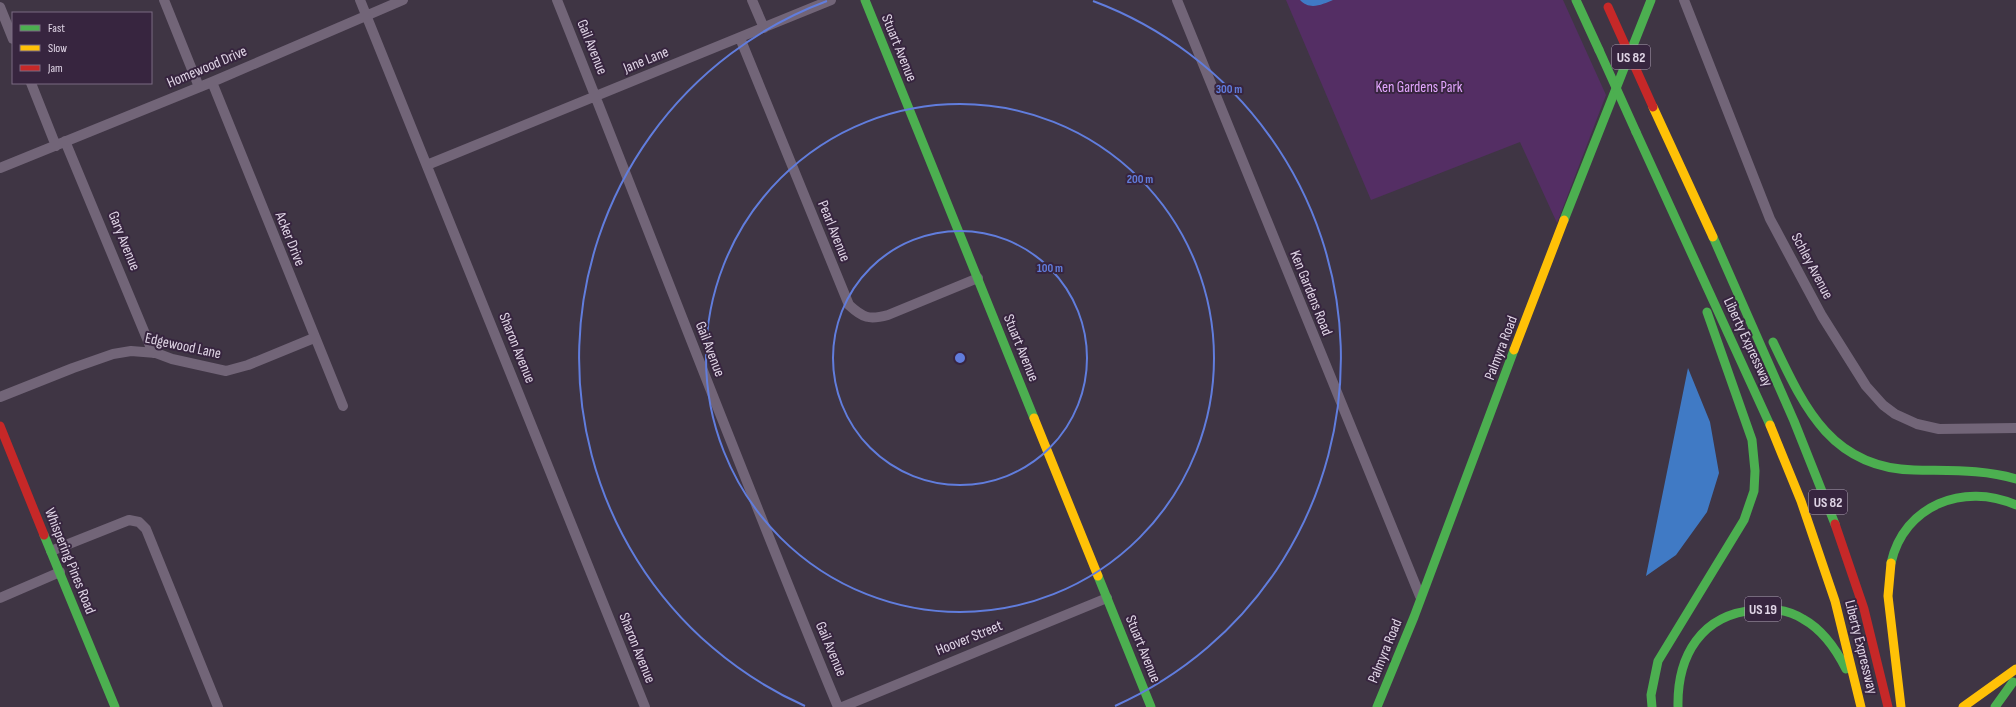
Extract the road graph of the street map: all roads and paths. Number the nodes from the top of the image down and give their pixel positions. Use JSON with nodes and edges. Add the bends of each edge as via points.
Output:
{"nodes":[{"id":1,"x":164,"y":0,"type":"edge"},
{"id":2,"x":360,"y":0,"type":"edge"},
{"id":3,"x":403,"y":0,"type":"edge"},
{"id":4,"x":557,"y":0,"type":"edge"},
{"id":5,"x":752,"y":0,"type":"edge"},
{"id":6,"x":831,"y":0,"type":"edge"},
{"id":7,"x":865,"y":0,"type":"edge"},
{"id":8,"x":1176,"y":0,"type":"edge"},
{"id":9,"x":1576,"y":0,"type":"edge"},
{"id":10,"x":1651,"y":0,"type":"edge"},
{"id":11,"x":1684,"y":0,"type":"edge"},
{"id":12,"x":1606,"y":4,"type":"edge"},
{"id":13,"x":0,"y":7,"type":"edge"},
{"id":14,"x":366,"y":15,"type":"junction"},
{"id":15,"x":764,"y":28,"type":"junction"},
{"id":16,"x":12,"y":37,"type":"edge"},
{"id":17,"x":740,"y":38,"type":"junction"},
{"id":18,"x":212,"y":82,"type":"junction"},
{"id":19,"x":31,"y":84,"type":"edge"},
{"id":20,"x":199,"y":88,"type":"junction"},
{"id":21,"x":596,"y":96,"type":"junction"},
{"id":22,"x":1653,"y":107,"type":"junction"},
{"id":23,"x":66,"y":142,"type":"junction"},
{"id":24,"x":56,"y":146,"type":"junction"},
{"id":25,"x":427,"y":165,"type":"junction"},
{"id":26,"x":0,"y":168,"type":"edge"},
{"id":27,"x":1668,"y":206,"type":"junction"},
{"id":28,"x":1738,"y":271,"type":"dead end"},
{"id":29,"x":978,"y":278,"type":"junction"},
{"id":30,"x":1769,"y":334,"type":"dead end"},
{"id":31,"x":314,"y":338,"type":"junction"},
{"id":32,"x":153,"y":353,"type":"junction"},
{"id":33,"x":0,"y":397,"type":"edge"},
{"id":34,"x":343,"y":406,"type":"dead end"},
{"id":35,"x":0,"y":426,"type":"edge"},
{"id":36,"x":2016,"y":428,"type":"edge"},
{"id":37,"x":2016,"y":479,"type":"edge"},
{"id":38,"x":2016,"y":505,"type":"edge"},
{"id":39,"x":51,"y":551,"type":"junction"},
{"id":40,"x":60,"y":572,"type":"junction"},
{"id":41,"x":1420,"y":596,"type":"junction"},
{"id":42,"x":0,"y":598,"type":"edge"},
{"id":43,"x":1107,"y":598,"type":"junction"},
{"id":44,"x":2016,"y":669,"type":"edge"},
{"id":45,"x":2014,"y":681,"type":"edge"},
{"id":46,"x":1887,"y":704,"type":"edge"},
{"id":47,"x":1861,"y":706,"type":"edge"},
{"id":48,"x":115,"y":707,"type":"edge"},
{"id":49,"x":218,"y":707,"type":"edge"},
{"id":50,"x":645,"y":707,"type":"edge"},
{"id":51,"x":838,"y":707,"type":"edge"},
{"id":52,"x":842,"y":707,"type":"edge"},
{"id":53,"x":1151,"y":707,"type":"edge"},
{"id":54,"x":1377,"y":707,"type":"edge"},
{"id":55,"x":1652,"y":707,"type":"edge"},
{"id":56,"x":1678,"y":707,"type":"edge"},
{"id":57,"x":1901,"y":707,"type":"edge"},
{"id":58,"x":1964,"y":707,"type":"edge"},
{"id":59,"x":1995,"y":707,"type":"edge"}],
"edges":[{"from":1,"to":20,"type":"street"},
{"from":2,"to":14,"type":"street","name":"Sharon Avenue"},
{"from":3,"to":14,"type":"street","name":"Homewood Drive"},
{"from":4,"to":21,"type":"street","name":"Gail Avenue"},
{"from":5,"to":15,"type":"street"},
{"from":6,"to":15,"type":"street","name":"Jane Lane"},
{"from":7,"to":29,"type":"main road","name":"Stuart Avenue"},
{"from":8,"to":41,"type":"street","name":"Ken Gardens Road"},
{"from":9,"to":27,"type":"main road","number":"US 82","bridge":true},
{"from":10,"to":41,"type":"main road","name":"Palmyra Road"},
{"from":11,"to":36,"type":"street","name":"Schley Avenue","via":[[1770,218],[1822,316],[1866,386],[1895,414],[1918,424],[1939,429]]},
{"from":12,"to":22,"type":"main road","name":"Liberty Expressway","number":"US 82","bridge":true},
{"from":13,"to":16,"type":"street"},
{"from":14,"to":18,"type":"street","name":"Homewood Drive"},
{"from":14,"to":25,"type":"street","name":"Sharon Avenue"},
{"from":15,"to":17,"type":"street","name":"Jane Lane"},
{"from":17,"to":21,"type":"street","name":"Jane Lane"},
{"from":17,"to":29,"type":"street","name":"Pearl Avenue","via":[[849,305],[860,314],[874,318],[888,315]]},
{"from":18,"to":20,"type":"street","name":"Homewood Drive"},
{"from":18,"to":31,"type":"street","name":"Acker Drive"},
{"from":19,"to":24,"type":"street"},
{"from":20,"to":23,"type":"street","name":"Homewood Drive"},
{"from":21,"to":25,"type":"street","name":"Jane Lane"},
{"from":21,"to":51,"type":"street","name":"Gail Avenue","via":[[736,456]]},
{"from":22,"to":28,"type":"main road","via":[[1681,149]]},
{"from":22,"to":46,"type":"main road","name":"Liberty Expressway","number":"US 82","via":[[1783,393],[1827,500],[1863,608]]},
{"from":23,"to":24,"type":"street","name":"Homewood Drive"},
{"from":23,"to":32,"type":"street","name":"Gary Avenue"},
{"from":24,"to":26,"type":"street","name":"Homewood Drive"},
{"from":25,"to":50,"type":"street","name":"Sharon Avenue"},
{"from":27,"to":47,"type":"main road","name":"Liberty Expressway","number":"US 82","via":[[1727,329],[1802,501],[1835,601]]},
{"from":27,"to":55,"type":"main road","via":[[1752,440],[1756,476],[1750,509],[1658,661]]},
{"from":29,"to":43,"type":"main road","name":"Stuart Avenue"},
{"from":30,"to":37,"type":"main road","via":[[1811,416],[1826,435],[1854,456],[1894,469],[1982,471]]},
{"from":31,"to":32,"type":"street","name":"Edgewood Lane","via":[[248,365],[226,371]]},
{"from":31,"to":34,"type":"street","name":"Acker Drive"},
{"from":32,"to":33,"type":"street","name":"Edgewood Lane","via":[[130,351],[113,354]]},
{"from":35,"to":39,"type":"main road","name":"Whispering Pines Road"},
{"from":38,"to":57,"type":"main road","via":[[2001,498],[1981,495],[1950,499],[1924,513],[1903,535],[1894,553],[1888,582]]},
{"from":39,"to":40,"type":"main road","name":"Whispering Pines Road"},
{"from":39,"to":49,"type":"street","via":[[129,520],[139,522],[146,530]]},
{"from":40,"to":42,"type":"street"},
{"from":40,"to":48,"type":"main road","name":"Whispering Pines Road"},
{"from":41,"to":54,"type":"main road","name":"Palmyra Road"},
{"from":43,"to":52,"type":"street","name":"Hoover Street"},
{"from":43,"to":53,"type":"main road","name":"Stuart Avenue"},
{"from":44,"to":58,"type":"main road"},
{"from":45,"to":58,"type":"main road"},
{"from":45,"to":59,"type":"main road"},
{"from":47,"to":56,"type":"main road","number":"US 19","via":[[1840,656],[1820,632],[1796,615],[1755,608],[1728,614],[1699,636],[1688,652],[1680,673],[1677,684]]}]}
